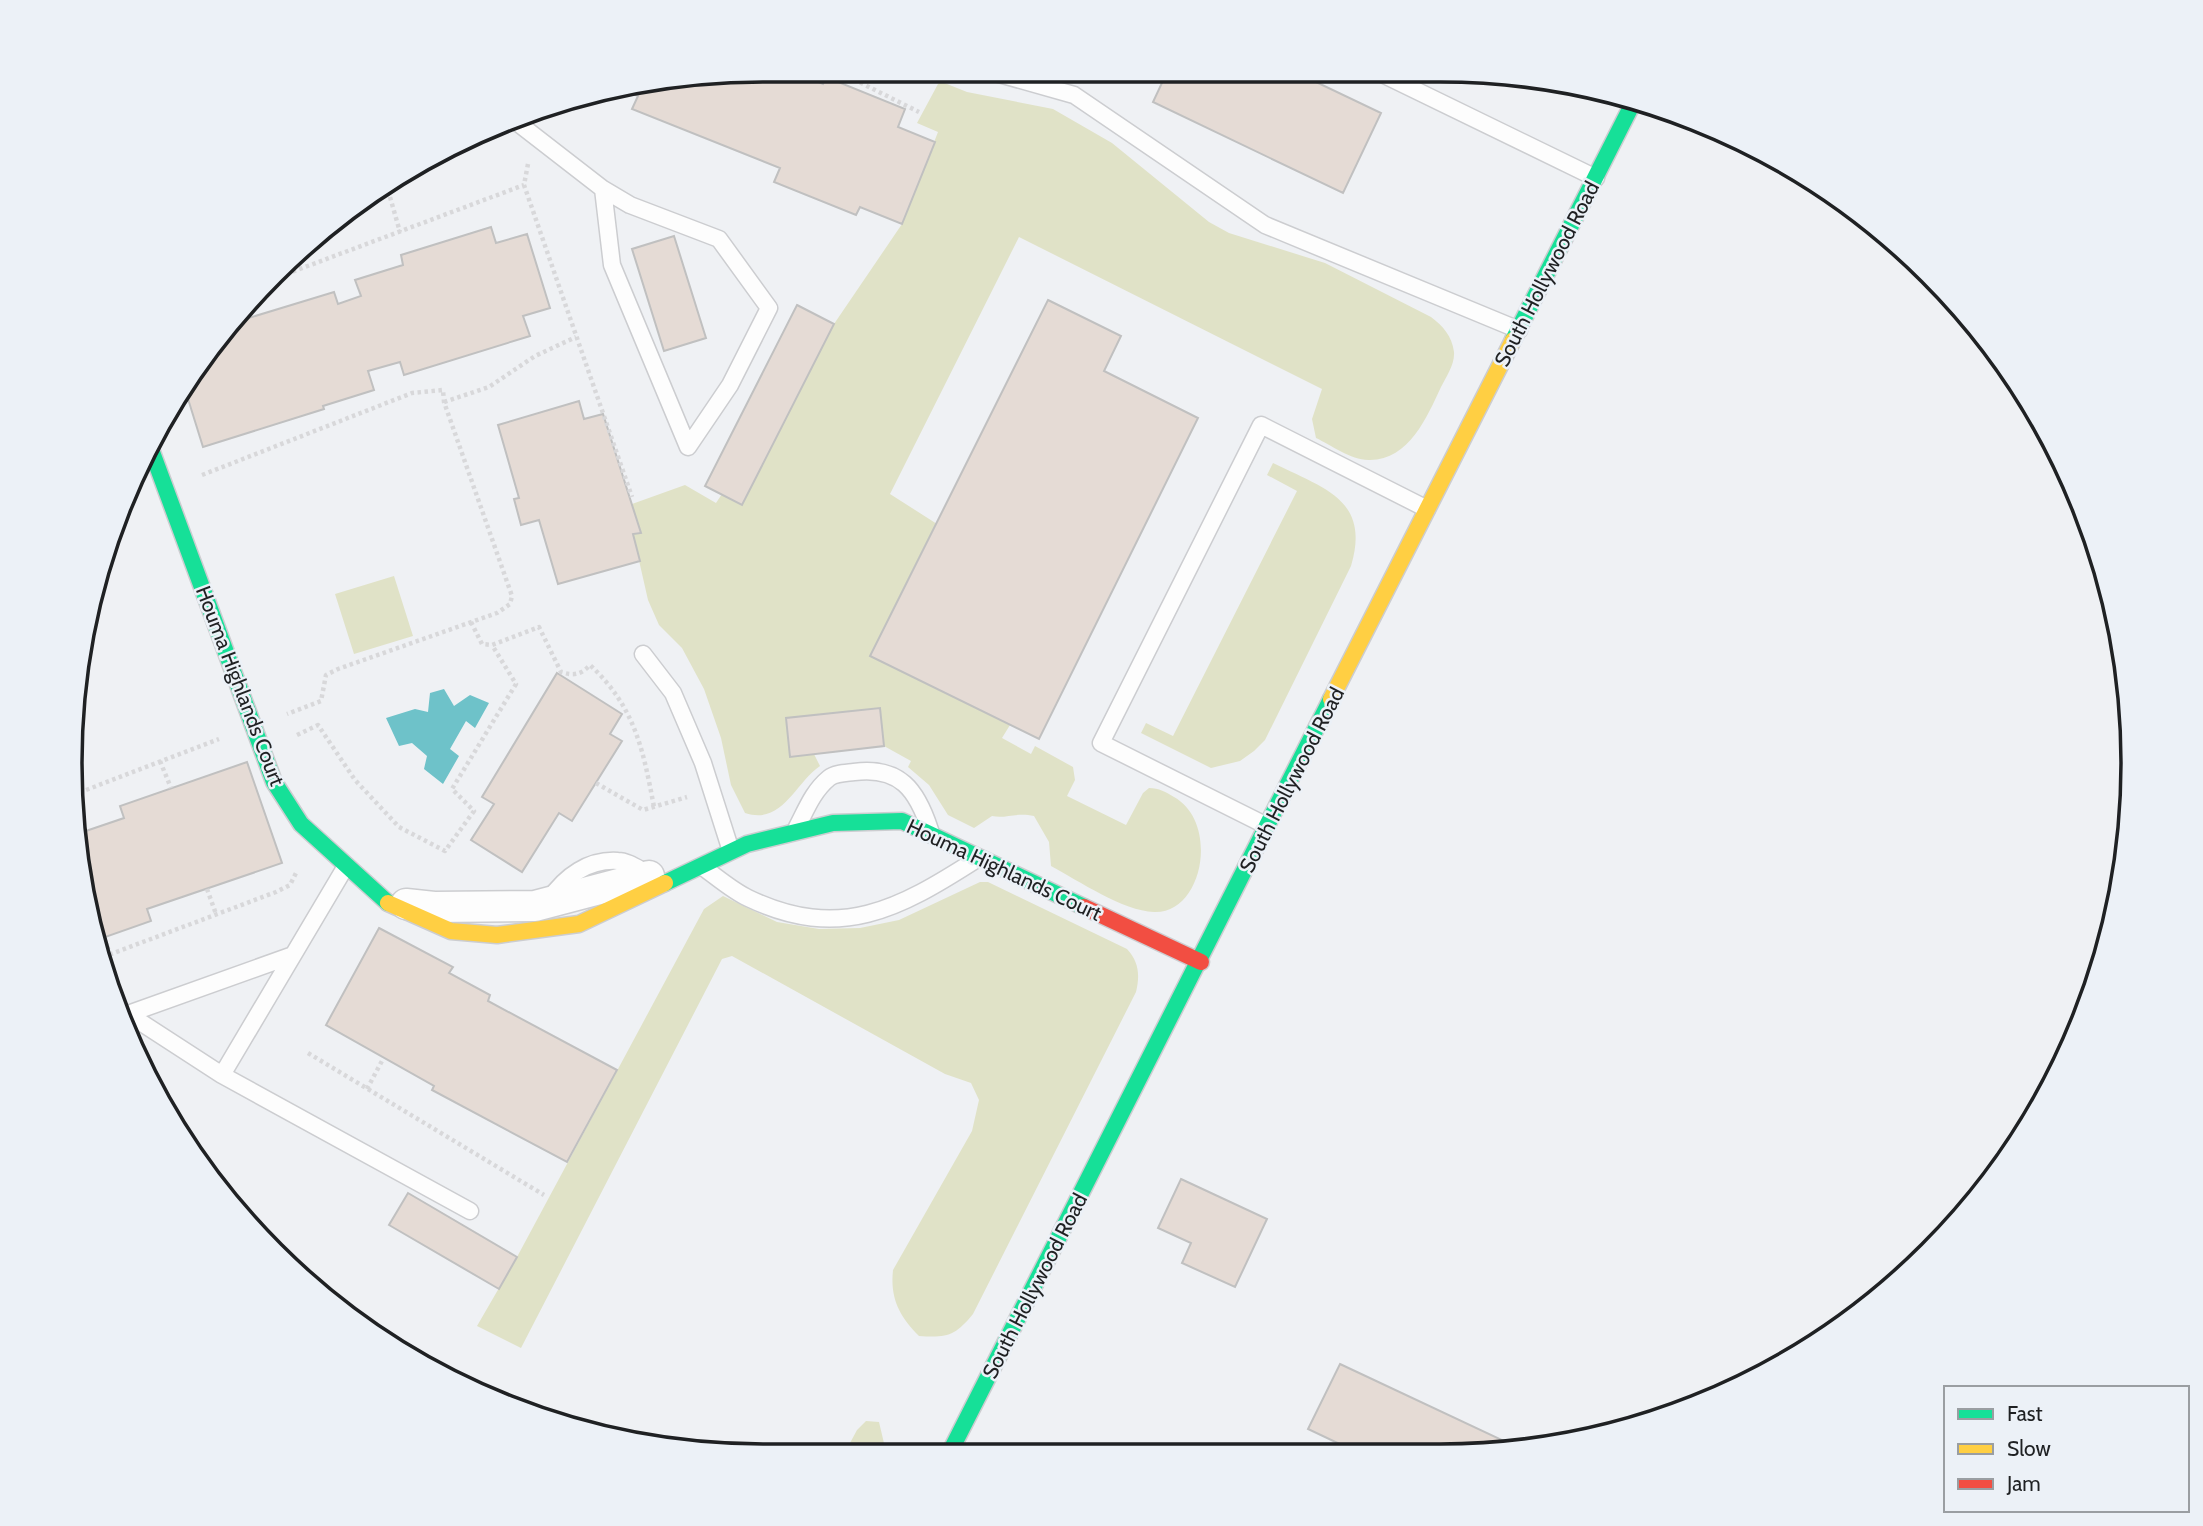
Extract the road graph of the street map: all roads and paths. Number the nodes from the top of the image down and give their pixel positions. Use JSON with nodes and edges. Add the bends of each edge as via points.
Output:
{"nodes":[{"id":1,"x":859,"y":82,"type":"edge"},
{"id":2,"x":1027,"y":82,"type":"edge"},
{"id":3,"x":1399,"y":82,"type":"edge"},
{"id":4,"x":1630,"y":109,"type":"edge"},
{"id":5,"x":919,"y":112,"type":"dead end"},
{"id":6,"x":522,"y":126,"type":"edge"},
{"id":7,"x":531,"y":153,"type":"dead end"},
{"id":8,"x":1596,"y":178,"type":"junction"},
{"id":9,"x":524,"y":185,"type":"junction"},
{"id":10,"x":603,"y":189,"type":"junction"},
{"id":11,"x":390,"y":198,"type":"dead end"},
{"id":12,"x":400,"y":232,"type":"junction"},
{"id":13,"x":293,"y":271,"type":"edge"},
{"id":14,"x":1519,"y":330,"type":"junction"},
{"id":15,"x":576,"y":337,"type":"junction"},
{"id":16,"x":443,"y":402,"type":"junction"},
{"id":17,"x":154,"y":458,"type":"edge"},
{"id":18,"x":165,"y":488,"type":"junction"},
{"id":19,"x":632,"y":497,"type":"dead end"},
{"id":20,"x":135,"y":500,"type":"edge"},
{"id":21,"x":1429,"y":509,"type":"junction"},
{"id":22,"x":471,"y":622,"type":"junction"},
{"id":23,"x":492,"y":645,"type":"junction"},
{"id":24,"x":643,"y":654,"type":"dead end"},
{"id":25,"x":252,"y":727,"type":"junction"},
{"id":26,"x":287,"y":727,"type":"dead end"},
{"id":27,"x":291,"y":738,"type":"dead end"},
{"id":28,"x":160,"y":761,"type":"junction"},
{"id":29,"x":596,"y":783,"type":"dead end"},
{"id":30,"x":171,"y":788,"type":"dead end"},
{"id":31,"x":711,"y":790,"type":"junction"},
{"id":32,"x":83,"y":791,"type":"edge"},
{"id":33,"x":654,"y":807,"type":"junction"},
{"id":34,"x":1269,"y":827,"type":"junction"},
{"id":35,"x":794,"y":832,"type":"junction"},
{"id":36,"x":932,"y":836,"type":"junction"},
{"id":37,"x":731,"y":851,"type":"junction"},
{"id":38,"x":979,"y":858,"type":"junction"},
{"id":39,"x":298,"y":866,"type":"dead end"},
{"id":40,"x":346,"y":866,"type":"junction"},
{"id":41,"x":701,"y":866,"type":"junction"},
{"id":42,"x":207,"y":889,"type":"dead end"},
{"id":43,"x":384,"y":901,"type":"junction"},
{"id":44,"x":216,"y":915,"type":"junction"},
{"id":45,"x":110,"y":955,"type":"edge"},
{"id":46,"x":293,"y":955,"type":"junction"},
{"id":47,"x":1200,"y":962,"type":"junction"},
{"id":48,"x":130,"y":1013,"type":"edge"},
{"id":49,"x":131,"y":1016,"type":"edge"},
{"id":50,"x":308,"y":1053,"type":"dead end"},
{"id":51,"x":383,"y":1059,"type":"dead end"},
{"id":52,"x":222,"y":1075,"type":"junction"},
{"id":53,"x":367,"y":1088,"type":"junction"},
{"id":54,"x":544,"y":1195,"type":"dead end"},
{"id":55,"x":470,"y":1211,"type":"dead end"},
{"id":56,"x":954,"y":1444,"type":"edge"}],
"edges":[{"from":1,"to":5,"type":"path"},
{"from":2,"to":14,"type":"lane","via":[[1074,95],[1265,225]]},
{"from":3,"to":8,"type":"lane"},
{"from":4,"to":8,"type":"street","name":"South Hollywood Road"},
{"from":6,"to":10,"type":"lane"},
{"from":7,"to":9,"type":"path"},
{"from":8,"to":14,"type":"street","name":"South Hollywood Road"},
{"from":9,"to":12,"type":"path"},
{"from":9,"to":15,"type":"path"},
{"from":10,"to":10,"type":"lane","via":[[630,205],[719,239],[769,308],[730,385],[688,447],[612,265]]},
{"from":11,"to":12,"type":"path"},
{"from":12,"to":13,"type":"path"},
{"from":14,"to":21,"type":"street","name":"South Hollywood Road"},
{"from":15,"to":16,"type":"path","via":[[535,356],[489,387]]},
{"from":15,"to":19,"type":"path"},
{"from":16,"to":18,"type":"path","via":[[443,390],[412,393]]},
{"from":16,"to":22,"type":"path","via":[[512,596],[510,604],[497,613]]},
{"from":17,"to":18,"type":"street","name":"Houma Highlands Court"},
{"from":18,"to":20,"type":"path"},
{"from":18,"to":25,"type":"street","name":"Houma Highlands Court"},
{"from":21,"to":34,"type":"street","name":"South Hollywood Road"},
{"from":21,"to":34,"type":"lane","via":[[1261,425],[1101,743]]},
{"from":22,"to":23,"type":"path","via":[[482,644]]},
{"from":22,"to":26,"type":"path","via":[[338,668],[327,676],[321,701],[283,715]]},
{"from":23,"to":27,"type":"path","via":[[516,684],[452,789],[474,811],[445,851],[399,827],[355,780],[318,725]]},
{"from":23,"to":33,"type":"path","via":[[539,628],[561,672],[572,676],[590,665],[607,681],[634,726]]},
{"from":24,"to":31,"type":"lane","via":[[673,693]]},
{"from":25,"to":28,"type":"path"},
{"from":25,"to":40,"type":"street","name":"Houma Highlands Court","via":[[274,782],[301,824]]},
{"from":28,"to":30,"type":"path"},
{"from":28,"to":32,"type":"path"},
{"from":29,"to":33,"type":"path","via":[[643,810]]},
{"from":31,"to":33,"type":"path"},
{"from":31,"to":37,"type":"lane"},
{"from":34,"to":47,"type":"street","name":"South Hollywood Road"},
{"from":35,"to":36,"type":"street","name":"Houma Highlands Court","via":[[833,823],[902,821]]},
{"from":35,"to":36,"type":"lane","via":[[816,791],[831,775],[869,770],[898,777],[921,801]]},
{"from":35,"to":37,"type":"street","name":"Houma Highlands Court"},
{"from":36,"to":38,"type":"street","name":"Houma Highlands Court"},
{"from":37,"to":41,"type":"street","name":"Houma Highlands Court"},
{"from":38,"to":41,"type":"lane","via":[[933,887],[879,912],[836,920],[788,912],[747,898]]},
{"from":38,"to":47,"type":"street","name":"Houma Highlands Court"},
{"from":39,"to":44,"type":"path","via":[[290,885]]},
{"from":40,"to":43,"type":"street","name":"Houma Highlands Court"},
{"from":40,"to":46,"type":"lane"},
{"from":41,"to":43,"type":"street","via":[[546,904],[434,907]]},
{"from":41,"to":43,"type":"street","name":"Houma Highlands Court","via":[[579,924],[497,935],[450,931]]},
{"from":42,"to":44,"type":"path"},
{"from":44,"to":45,"type":"path"},
{"from":46,"to":48,"type":"lane"},
{"from":46,"to":52,"type":"lane"},
{"from":47,"to":56,"type":"street","name":"South Hollywood Road"},
{"from":49,"to":52,"type":"lane"},
{"from":50,"to":53,"type":"path"},
{"from":51,"to":53,"type":"path"},
{"from":52,"to":55,"type":"lane"},
{"from":53,"to":54,"type":"path"}]}
